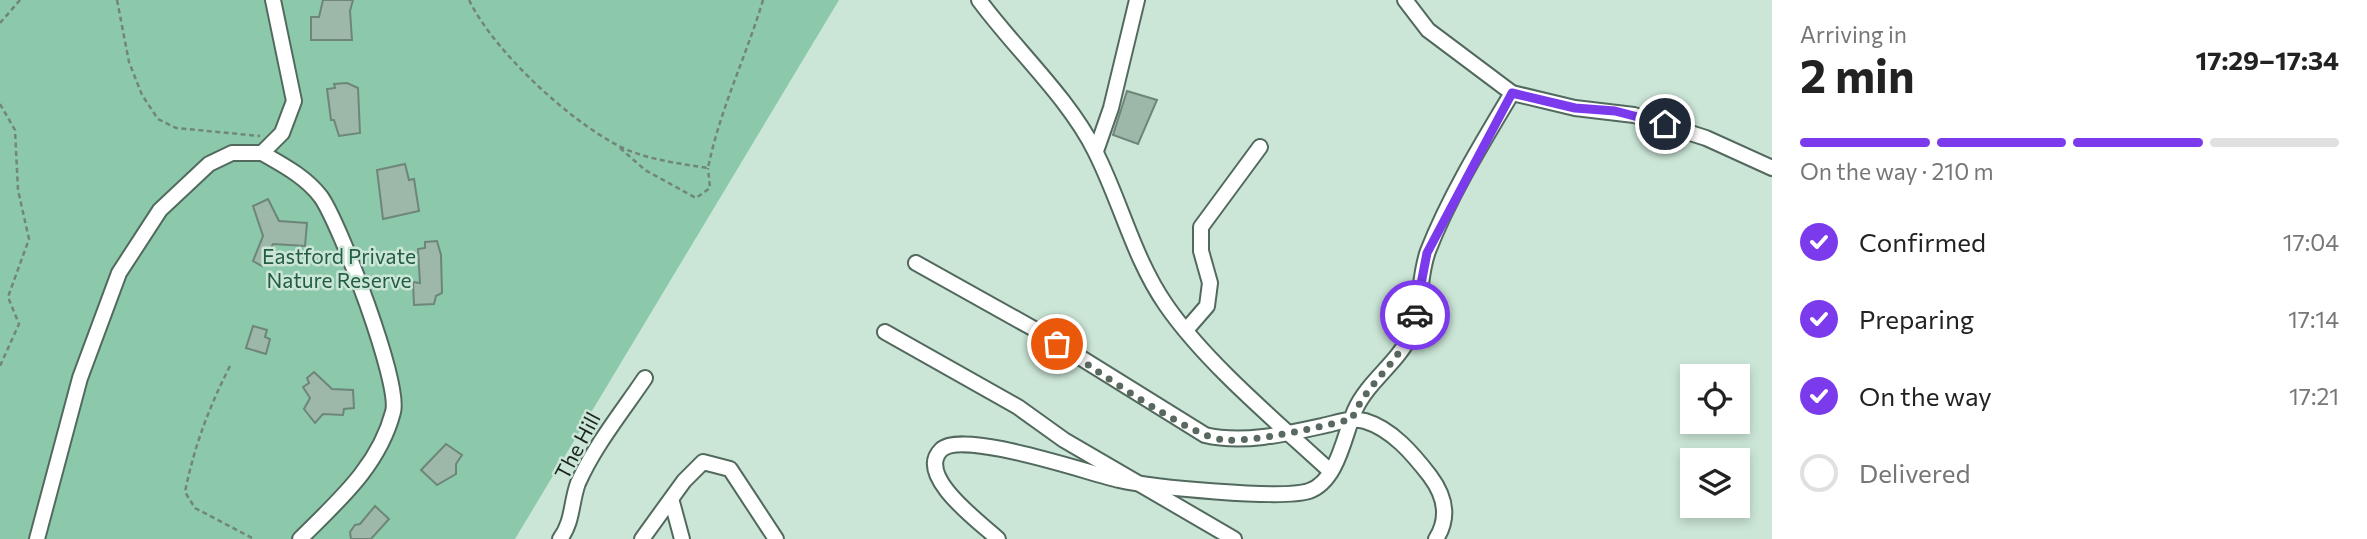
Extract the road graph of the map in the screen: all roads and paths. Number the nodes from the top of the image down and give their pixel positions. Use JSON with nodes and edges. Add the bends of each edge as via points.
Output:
{"nodes":[{"id":1,"x":20,"y":0,"type":"edge"},
{"id":2,"x":117,"y":0,"type":"edge"},
{"id":3,"x":273,"y":0,"type":"edge"},
{"id":4,"x":469,"y":0,"type":"edge"},
{"id":5,"x":764,"y":0,"type":"edge"},
{"id":6,"x":979,"y":0,"type":"edge"},
{"id":7,"x":1137,"y":0,"type":"edge"},
{"id":8,"x":1405,"y":0,"type":"edge"},
{"id":9,"x":0,"y":23,"type":"edge"},
{"id":10,"x":1512,"y":93,"type":"junction"},
{"id":11,"x":0,"y":104,"type":"edge"},
{"id":12,"x":618,"y":145,"type":"junction"},
{"id":13,"x":1260,"y":148,"type":"dead end"},
{"id":14,"x":1096,"y":151,"type":"junction"},
{"id":15,"x":262,"y":153,"type":"junction"},
{"id":16,"x":708,"y":168,"type":"junction"},
{"id":17,"x":1772,"y":168,"type":"edge"},
{"id":18,"x":916,"y":263,"type":"dead end"},
{"id":19,"x":1187,"y":329,"type":"junction"},
{"id":20,"x":885,"y":332,"type":"dead end"},
{"id":21,"x":0,"y":366,"type":"edge"},
{"id":22,"x":230,"y":366,"type":"dead end"},
{"id":23,"x":645,"y":378,"type":"dead end"},
{"id":24,"x":1352,"y":419,"type":"junction"},
{"id":25,"x":1288,"y":432,"type":"junction"},
{"id":26,"x":1329,"y":471,"type":"junction"},
{"id":27,"x":1143,"y":483,"type":"junction"},
{"id":28,"x":672,"y":502,"type":"junction"},
{"id":29,"x":37,"y":539,"type":"edge"},
{"id":30,"x":254,"y":539,"type":"edge"},
{"id":31,"x":300,"y":539,"type":"edge"},
{"id":32,"x":560,"y":539,"type":"edge"},
{"id":33,"x":642,"y":539,"type":"edge"},
{"id":34,"x":682,"y":539,"type":"edge"},
{"id":35,"x":776,"y":539,"type":"edge"},
{"id":36,"x":998,"y":539,"type":"edge"},
{"id":37,"x":1234,"y":539,"type":"edge"},
{"id":38,"x":1436,"y":539,"type":"edge"}],
"edges":[{"from":1,"to":9,"type":"path"},
{"from":2,"to":15,"type":"path","via":[[129,62],[158,119],[176,128],[259,134]]},
{"from":3,"to":15,"type":"street","via":[[294,101],[282,132]]},
{"from":4,"to":12,"type":"path","via":[[480,22],[518,66],[573,116]]},
{"from":5,"to":16,"type":"path","via":[[717,126]]},
{"from":6,"to":14,"type":"street","via":[[1077,119]]},
{"from":7,"to":14,"type":"street"},
{"from":8,"to":10,"type":"street","via":[[1428,30]]},
{"from":10,"to":17,"type":"street","via":[[1575,108],[1634,115],[1706,138]]},
{"from":10,"to":24,"type":"street","via":[[1427,253],[1411,334],[1361,399]]},
{"from":11,"to":21,"type":"path","via":[[15,130],[18,190],[29,239],[8,297],[19,324]]},
{"from":12,"to":16,"type":"path","via":[[652,159]]},
{"from":12,"to":16,"type":"path","via":[[645,170],[696,198],[710,188]]},
{"from":13,"to":19,"type":"street","via":[[1201,227],[1201,251],[1210,283],[1208,306]]},
{"from":14,"to":19,"type":"street","via":[[1135,249],[1166,305]]},
{"from":15,"to":29,"type":"street","via":[[232,153],[209,164],[160,210],[119,273],[80,378]]},
{"from":15,"to":31,"type":"street","via":[[296,172],[321,198],[348,255],[382,349],[395,409],[383,442],[363,475]]},
{"from":18,"to":25,"type":"street","via":[[1205,435],[1225,440]]},
{"from":19,"to":25,"type":"street","via":[[1225,373]]},
{"from":20,"to":27,"type":"street"},
{"from":22,"to":30,"type":"path","via":[[211,402],[185,492],[195,508]]},
{"from":23,"to":32,"type":"street","name":"The Hill","via":[[611,425],[578,485]]},
{"from":24,"to":25,"type":"street"},
{"from":24,"to":26,"type":"street"},
{"from":24,"to":38,"type":"street","via":[[1366,421],[1396,438],[1441,490],[1446,524]]},
{"from":25,"to":26,"type":"street"},
{"from":26,"to":27,"type":"street","via":[[1317,486],[1294,493]]},
{"from":27,"to":36,"type":"street","via":[[960,443],[939,451],[934,464],[938,480]]},
{"from":27,"to":37,"type":"street"},
{"from":28,"to":33,"type":"street"},
{"from":28,"to":34,"type":"street"},
{"from":28,"to":35,"type":"street","via":[[684,481],[703,463],[730,469]]}]}
